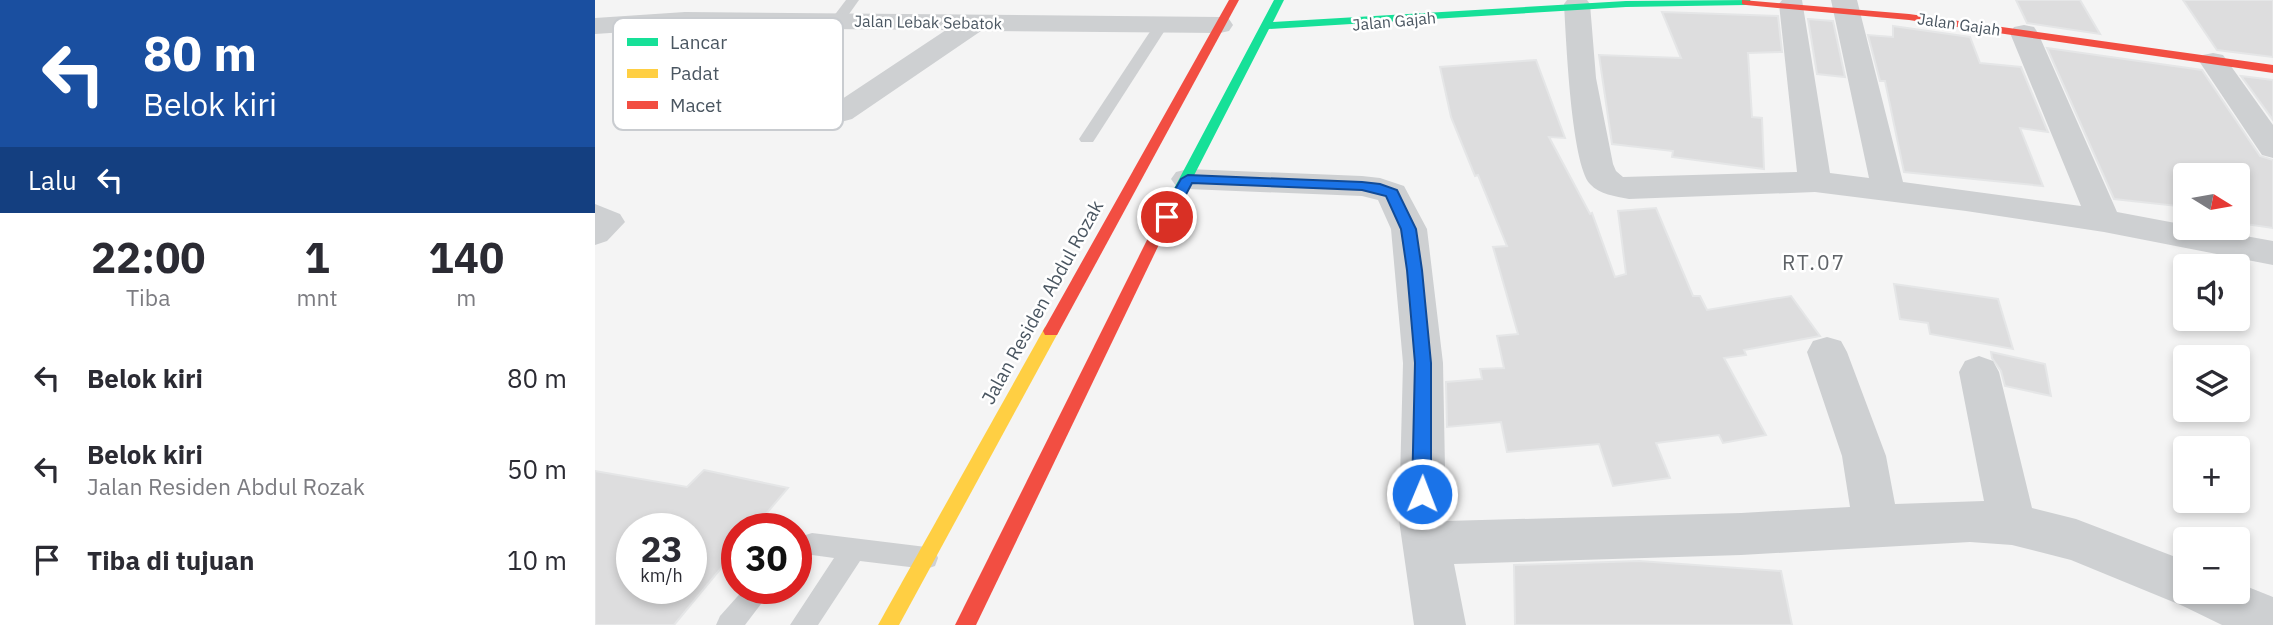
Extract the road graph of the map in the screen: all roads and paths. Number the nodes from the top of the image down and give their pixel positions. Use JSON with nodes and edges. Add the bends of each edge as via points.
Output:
{"nodes":[{"id":1,"x":853,"y":0,"type":"edge"},
{"id":2,"x":1234,"y":0,"type":"edge"},
{"id":3,"x":1279,"y":0,"type":"edge"},
{"id":4,"x":1577,"y":4,"type":"junction"},
{"id":5,"x":1792,"y":4,"type":"junction"},
{"id":6,"x":1845,"y":5,"type":"edge"},
{"id":7,"x":686,"y":10,"type":"edge"},
{"id":8,"x":640,"y":18,"type":"edge"},
{"id":9,"x":787,"y":18,"type":"edge"},
{"id":10,"x":840,"y":18,"type":"edge"},
{"id":11,"x":843,"y":22,"type":"edge"},
{"id":12,"x":613,"y":23,"type":"edge"},
{"id":13,"x":975,"y":23,"type":"junction"},
{"id":14,"x":1162,"y":24,"type":"junction"},
{"id":15,"x":1220,"y":25,"type":"junction"},
{"id":16,"x":595,"y":26,"type":"edge"},
{"id":17,"x":1266,"y":26,"type":"junction"},
{"id":18,"x":2024,"y":33,"type":"junction"},
{"id":19,"x":2213,"y":61,"type":"junction"},
{"id":20,"x":2273,"y":69,"type":"edge"},
{"id":21,"x":843,"y":112,"type":"edge"},
{"id":22,"x":1087,"y":139,"type":"dead end"},
{"id":23,"x":2273,"y":148,"type":"edge"},
{"id":24,"x":1188,"y":179,"type":"junction"},
{"id":25,"x":1815,"y":182,"type":"junction"},
{"id":26,"x":1889,"y":191,"type":"junction"},
{"id":27,"x":595,"y":215,"type":"edge"},
{"id":28,"x":2104,"y":221,"type":"junction"},
{"id":29,"x":595,"y":233,"type":"edge"},
{"id":30,"x":2273,"y":253,"type":"edge"},
{"id":31,"x":1826,"y":352,"type":"dead end"},
{"id":32,"x":1979,"y":372,"type":"dead end"},
{"id":33,"x":2012,"y":524,"type":"junction"},
{"id":34,"x":1876,"y":526,"type":"junction"},
{"id":35,"x":1425,"y":543,"type":"junction"},
{"id":36,"x":812,"y":544,"type":"edge"},
{"id":37,"x":853,"y":550,"type":"junction"},
{"id":38,"x":926,"y":558,"type":"junction"},
{"id":39,"x":2173,"y":579,"type":"edge"},
{"id":40,"x":747,"y":604,"type":"edge"},
{"id":41,"x":2230,"y":604,"type":"edge"},
{"id":42,"x":2273,"y":622,"type":"edge"},
{"id":43,"x":729,"y":625,"type":"edge"},
{"id":44,"x":803,"y":625,"type":"edge"},
{"id":45,"x":888,"y":625,"type":"edge"},
{"id":46,"x":965,"y":625,"type":"edge"},
{"id":47,"x":1440,"y":625,"type":"edge"}],
"edges":[{"from":1,"to":10,"type":"lane"},
{"from":2,"to":15,"type":"main road","name":"Jalan Residen Abdul Rozak"},
{"from":3,"to":17,"type":"main road"},
{"from":4,"to":5,"type":"main road","name":"Jalan Gajah"},
{"from":4,"to":17,"type":"main road","name":"Jalan Gajah","via":[[1344,25]]},
{"from":4,"to":25,"type":"street","via":[[1582,78],[1597,164],[1601,176],[1612,185],[1645,191]]},
{"from":5,"to":6,"type":"main road","name":"Jalan Gajah"},
{"from":5,"to":25,"type":"street"},
{"from":6,"to":18,"type":"main road","name":"Jalan Gajah"},
{"from":6,"to":26,"type":"street"},
{"from":7,"to":8,"type":"street","name":"Jalan Lebak Sebatok"},
{"from":7,"to":9,"type":"street","name":"Jalan Lebak Sebatok"},
{"from":11,"to":13,"type":"street","name":"Jalan Lebak Sebatok"},
{"from":12,"to":16,"type":"street","name":"Jalan Lebak Sebatok"},
{"from":13,"to":14,"type":"street","name":"Jalan Lebak Sebatok"},
{"from":13,"to":21,"type":"street"},
{"from":14,"to":15,"type":"street","name":"Jalan Lebak Sebatok"},
{"from":14,"to":22,"type":"lane"},
{"from":15,"to":38,"type":"main road","name":"Jalan Residen Abdul Rozak"},
{"from":17,"to":24,"type":"main road"},
{"from":18,"to":19,"type":"main road","name":"Jalan Gajah"},
{"from":18,"to":28,"type":"street"},
{"from":19,"to":20,"type":"main road","name":"Jalan Gajah"},
{"from":19,"to":23,"type":"street"},
{"from":24,"to":35,"type":"street","via":[[1362,186],[1392,193],[1409,229],[1415,270],[1423,363]]},
{"from":24,"to":46,"type":"main road"},
{"from":25,"to":26,"type":"street"},
{"from":26,"to":28,"type":"street"},
{"from":27,"to":29,"type":"street","via":[[608,222]]},
{"from":28,"to":30,"type":"street"},
{"from":31,"to":34,"type":"street","via":[[1864,456]]},
{"from":32,"to":33,"type":"street"},
{"from":33,"to":34,"type":"street","via":[[1939,521]]},
{"from":33,"to":39,"type":"street","via":[[2076,540]]},
{"from":34,"to":35,"type":"street"},
{"from":35,"to":47,"type":"street"},
{"from":36,"to":37,"type":"lane"},
{"from":37,"to":38,"type":"lane"},
{"from":37,"to":44,"type":"lane"},
{"from":38,"to":45,"type":"main road","name":"Jalan Residen Abdul Rozak"},
{"from":40,"to":43,"type":"lane"},
{"from":41,"to":42,"type":"street"}]}
